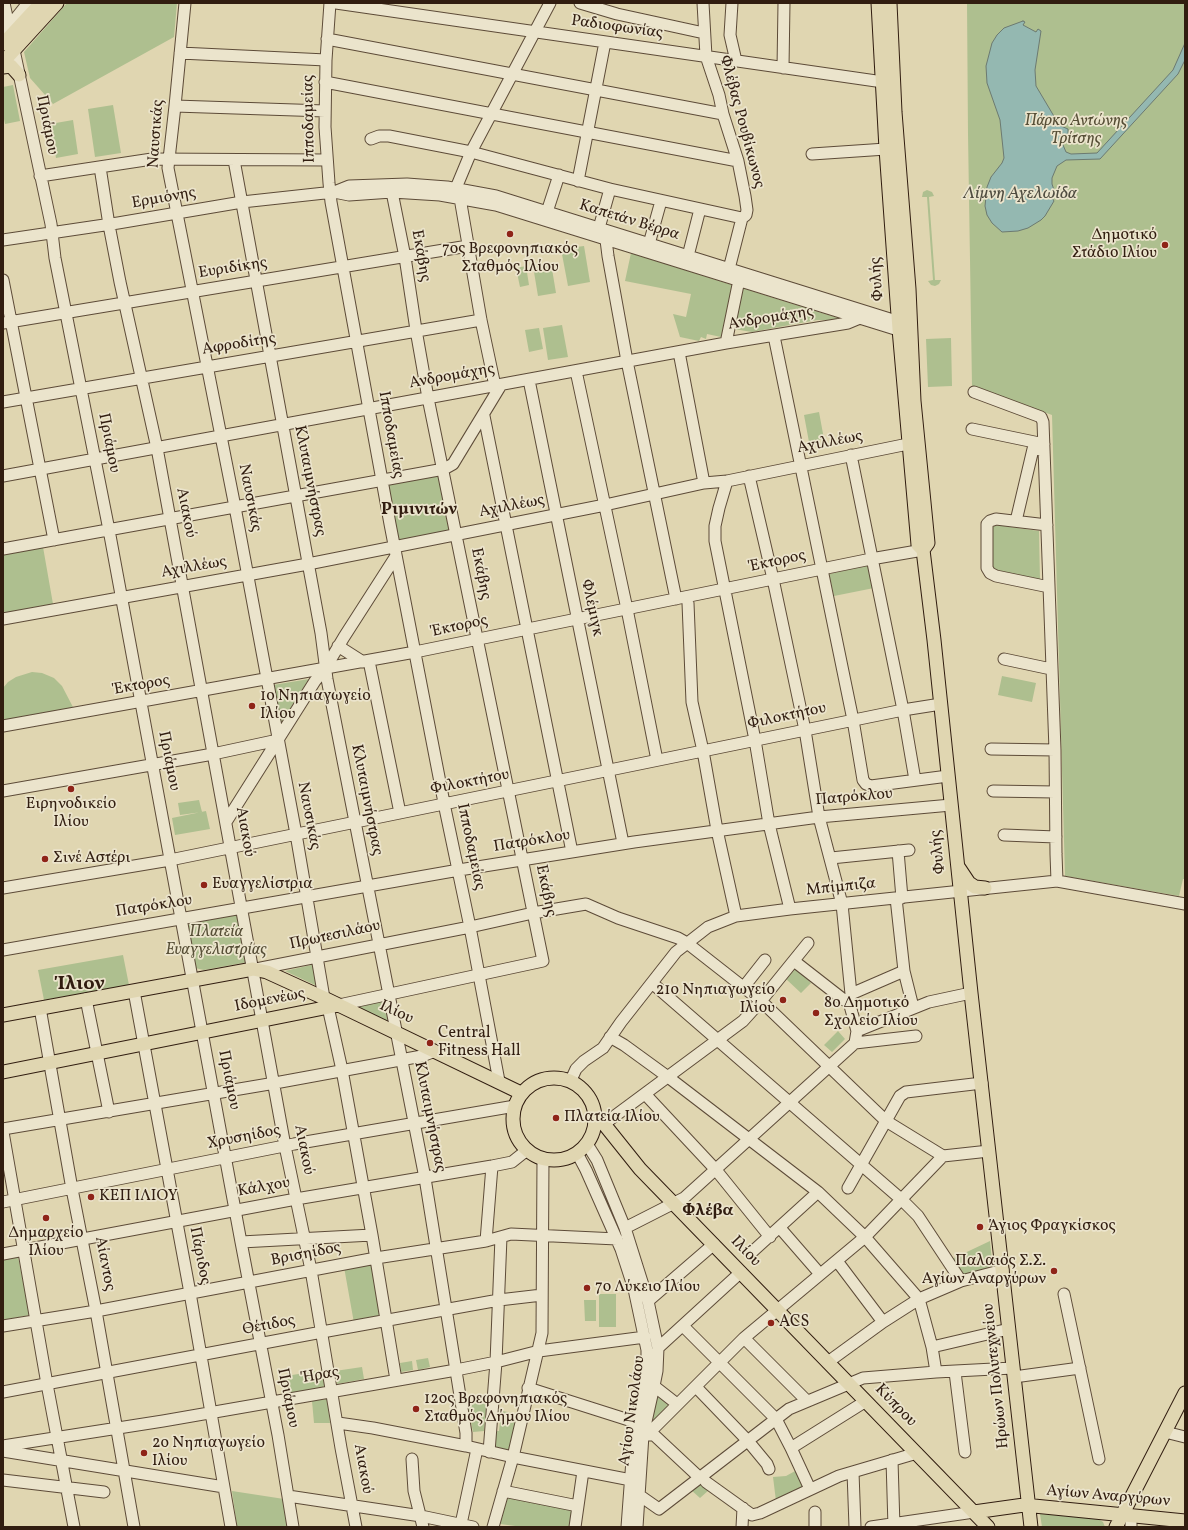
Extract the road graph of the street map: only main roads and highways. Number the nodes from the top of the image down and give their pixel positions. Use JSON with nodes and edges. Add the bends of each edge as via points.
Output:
{"nodes":[{"id":1,"x":40,"y":3,"type":"edge"},
{"id":2,"x":57,"y":3,"type":"edge"},
{"id":3,"x":878,"y":3,"type":"edge"},
{"id":4,"x":890,"y":3,"type":"edge"},
{"id":5,"x":8,"y":37,"type":"edge"},
{"id":6,"x":3,"y":62,"type":"edge"},
{"id":7,"x":3,"y":67,"type":"edge"},
{"id":8,"x":19,"y":75,"type":"road end"},
{"id":9,"x":887,"y":83,"type":"junction"},
{"id":10,"x":905,"y":324,"type":"junction"},
{"id":11,"x":923,"y":550,"type":"junction"},
{"id":12,"x":958,"y":865,"type":"junction"},
{"id":13,"x":985,"y":888,"type":"road end"},
{"id":14,"x":253,"y":969,"type":"joint"},
{"id":15,"x":330,"y":1003,"type":"junction"},
{"id":16,"x":3,"y":1015,"type":"edge"},
{"id":17,"x":3,"y":1072,"type":"edge"},
{"id":18,"x":521,"y":1093,"type":"junction"},
{"id":19,"x":600,"y":1121,"type":"junction"},
{"id":20,"x":588,"y":1143,"type":"junction"},
{"id":21,"x":623,"y":1149,"type":"junction"},
{"id":22,"x":989,"y":1151,"type":"joint"},
{"id":23,"x":777,"y":1309,"type":"joint"},
{"id":24,"x":1185,"y":1394,"type":"edge"},
{"id":25,"x":1029,"y":1506,"type":"junction"},
{"id":26,"x":974,"y":1512,"type":"junction"},
{"id":27,"x":1125,"y":1521,"type":"edge"},
{"id":28,"x":1185,"y":1521,"type":"edge"},
{"id":29,"x":988,"y":1527,"type":"edge"},
{"id":30,"x":1031,"y":1527,"type":"edge"}],
"edges":[{"from":1,"to":5,"type":"main road"},
{"from":2,"to":5,"type":"main road"},
{"from":3,"to":9,"type":"main road","name":"Φυλής"},
{"from":4,"to":9,"type":"main road","name":"Φυλής"},
{"from":5,"to":6,"type":"main road"},
{"from":7,"to":8,"type":"main road","via":[[11,66]]},
{"from":9,"to":10,"type":"main road","name":"Φυλής"},
{"from":9,"to":10,"type":"main road","name":"Φυλής","via":[[886,149]]},
{"from":10,"to":11,"type":"main road","name":"Φυλής","via":[[908,444],[918,545]]},
{"from":10,"to":11,"type":"main road","name":"Φυλής","via":[[928,543]]},
{"from":11,"to":12,"type":"main road","name":"Φυλής"},
{"from":12,"to":13,"type":"main road","via":[[969,883],[975,887]]},
{"from":12,"to":22,"type":"main road","name":"Φυλής"},
{"from":14,"to":15,"type":"main road","name":"Ιλίου","via":[[267,972]]},
{"from":14,"to":16,"type":"main road","name":"Πρωτεσιλάου"},
{"from":15,"to":17,"type":"main road","name":"Ιδομενέως","via":[[262,1020]]},
{"from":15,"to":18,"type":"main road","name":"Ιλίου"},
{"from":18,"to":19,"type":"main road","via":[[530,1085],[545,1079],[571,1080],[588,1096]]},
{"from":18,"to":20,"type":"main road","via":[[513,1115],[516,1134],[527,1150],[543,1158],[560,1160],[577,1153]]},
{"from":19,"to":20,"type":"main road"},
{"from":19,"to":21,"type":"main road","name":"Ιλίου"},
{"from":20,"to":21,"type":"main road","name":"Ιλίου","via":[[608,1141]]},
{"from":21,"to":23,"type":"main road","name":"Ιλίου"},
{"from":22,"to":25,"type":"main road","name":"Ηρώων Πολυτεχνείου"},
{"from":23,"to":26,"type":"main road","name":"Κύπρου"},
{"from":24,"to":27,"type":"main road"},
{"from":25,"to":26,"type":"main road","name":"Αγίων Αναργύρων"},
{"from":25,"to":27,"type":"main road","name":"Αγίων Αναργύρων"},
{"from":25,"to":30,"type":"main road","name":"Ηρώων Πολυτεχνείου"},
{"from":26,"to":29,"type":"main road","name":"Κύπρου"},
{"from":27,"to":28,"type":"main road","name":"Αγίων Αναργύρων"}]}
